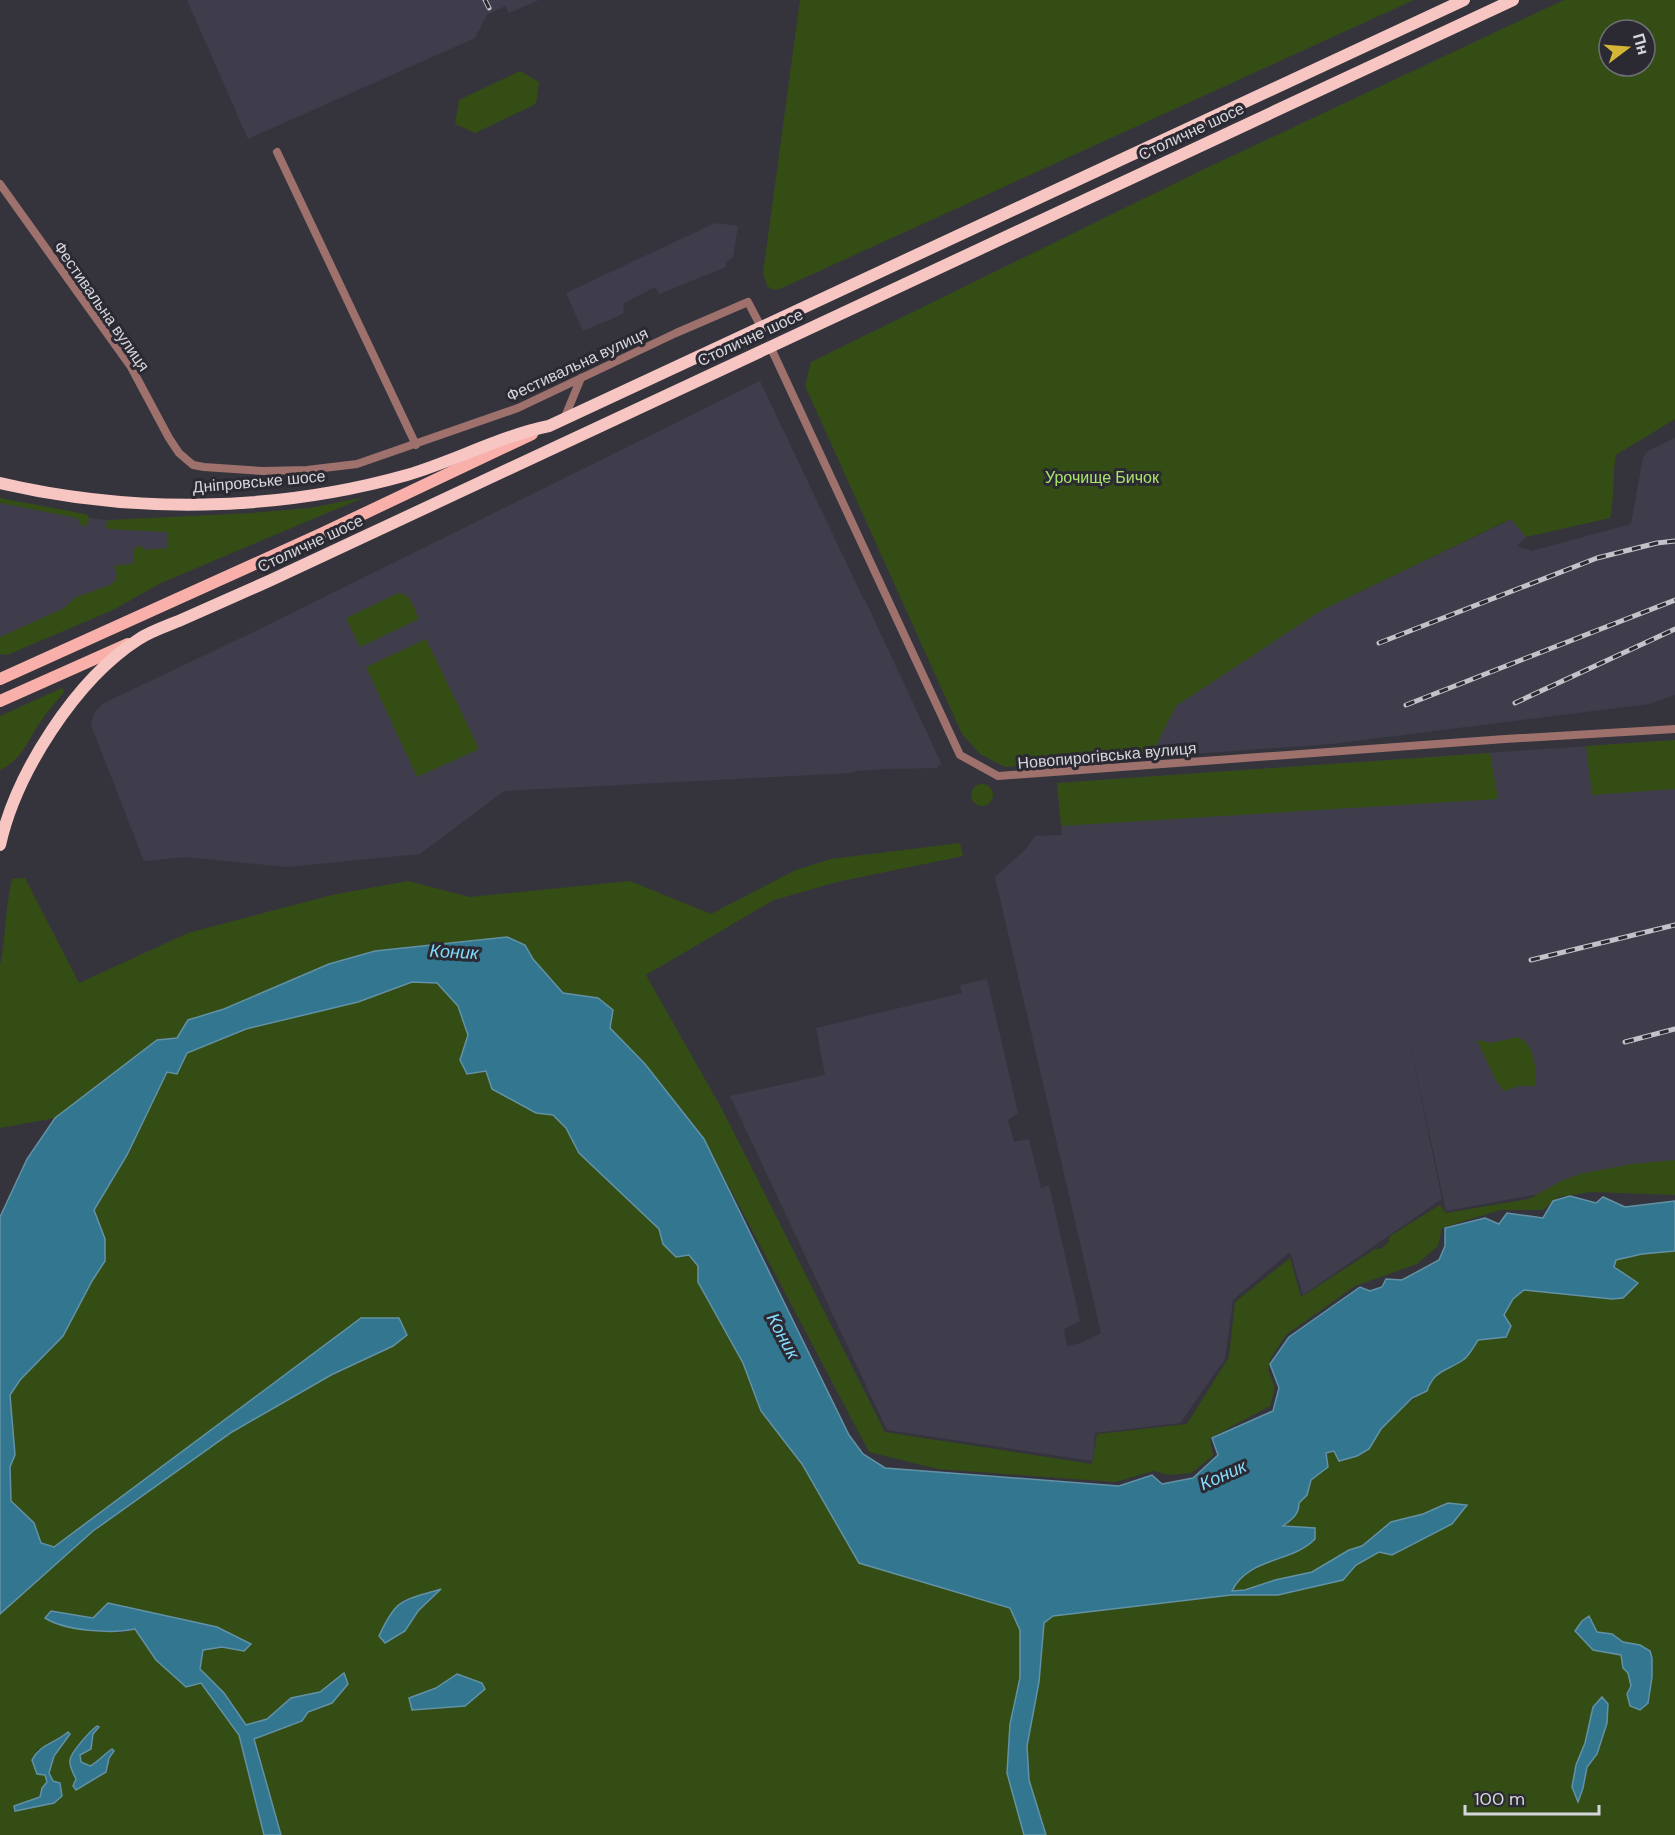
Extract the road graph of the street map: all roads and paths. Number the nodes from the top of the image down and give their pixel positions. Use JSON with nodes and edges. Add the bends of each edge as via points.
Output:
{"nodes":[{"id":1,"x":1464,"y":0,"type":"edge"},
{"id":2,"x":1513,"y":0,"type":"edge"},
{"id":3,"x":277,"y":152,"type":"dead end"},
{"id":4,"x":0,"y":184,"type":"edge"},
{"id":5,"x":761,"y":327,"type":"junction"},
{"id":6,"x":770,"y":346,"type":"junction"},
{"id":7,"x":581,"y":378,"type":"junction"},
{"id":8,"x":564,"y":419,"type":"junction"},
{"id":9,"x":549,"y":426,"type":"junction"},
{"id":10,"x":416,"y":445,"type":"junction"},
{"id":11,"x":0,"y":483,"type":"edge"},
{"id":12,"x":139,"y":639,"type":"junction"},
{"id":13,"x":0,"y":679,"type":"edge"},
{"id":14,"x":0,"y":701,"type":"edge"},
{"id":15,"x":1675,"y":729,"type":"edge"},
{"id":16,"x":0,"y":844,"type":"edge"}],
"edges":[{"from":1,"to":5,"type":"highway","name":"Столичне шосе"},
{"from":2,"to":6,"type":"highway","name":"Столичне шосе"},
{"from":3,"to":10,"type":"street"},
{"from":4,"to":10,"type":"street","name":"Фестивальна вулиця","via":[[131,368],[179,453],[193,465],[263,471],[323,469],[357,464]]},
{"from":5,"to":7,"type":"street","name":"Фестивальна вулиця","via":[[748,302]]},
{"from":5,"to":8,"type":"highway","name":"Столичне шосе"},
{"from":6,"to":12,"type":"highway","name":"Столичне шосе"},
{"from":6,"to":15,"type":"street","name":"Новопирогівська вулиця","via":[[960,755],[998,776]]},
{"from":7,"to":8,"type":"street"},
{"from":7,"to":10,"type":"street","name":"Фестивальна вулиця","via":[[518,408]]},
{"from":8,"to":9,"type":"highway","name":"Столичне шосе"},
{"from":9,"to":11,"type":"highway","name":"Дніпровське шосе","via":[[513,435],[458,459],[406,475],[286,499],[232,504],[140,504],[58,496]]},
{"from":9,"to":13,"type":"main road","name":"Столичне шосе"},
{"from":12,"to":14,"type":"main road","name":"Столичне шосе"},
{"from":12,"to":16,"type":"highway","via":[[92,681],[42,745],[16,795]]}]}
